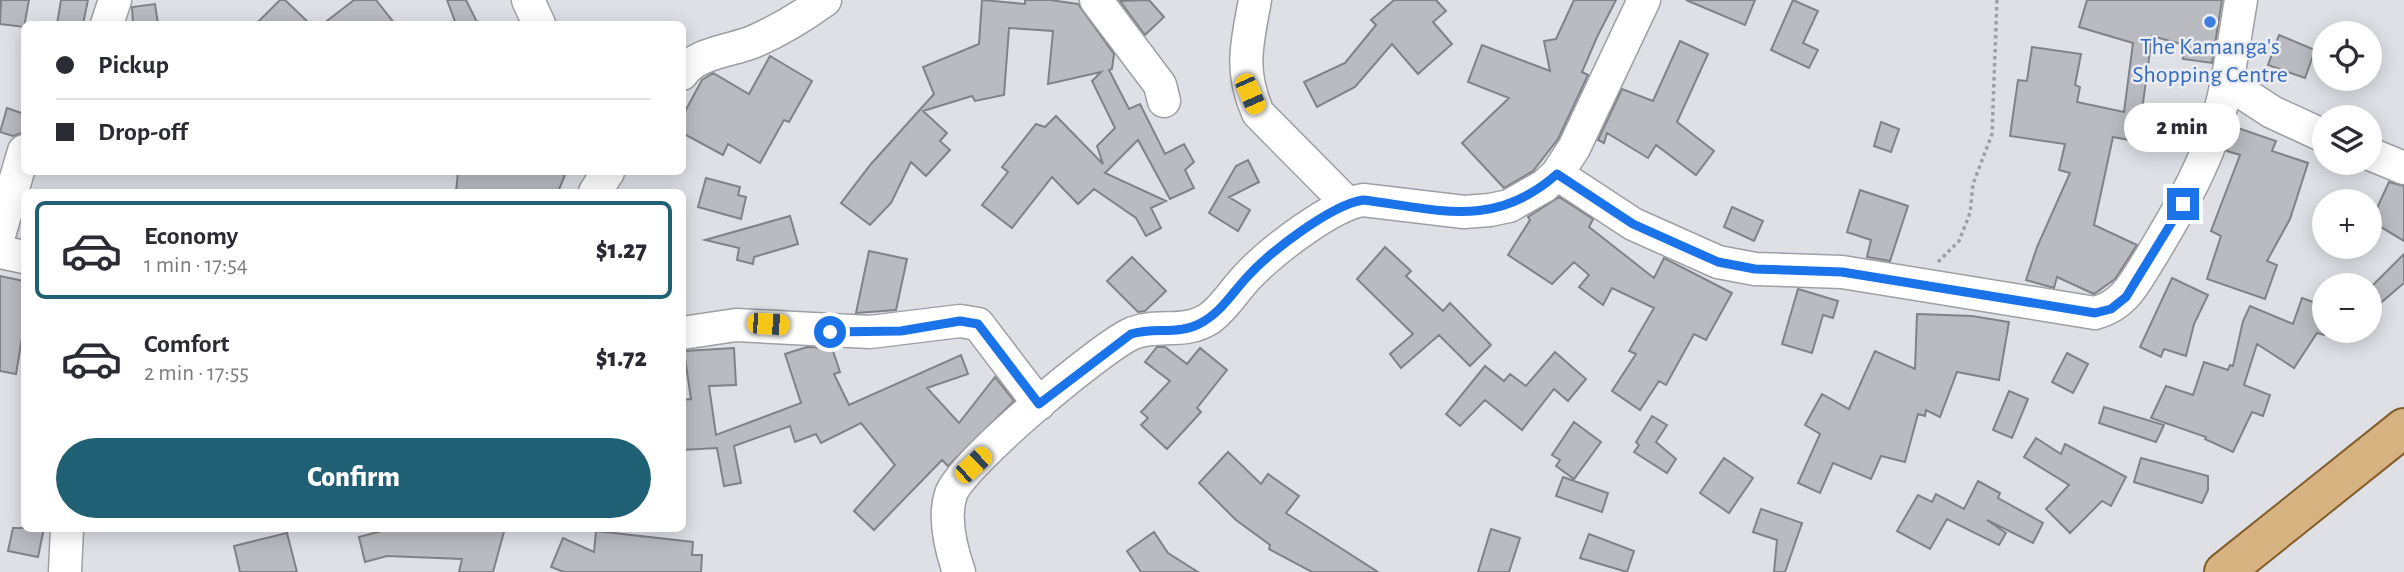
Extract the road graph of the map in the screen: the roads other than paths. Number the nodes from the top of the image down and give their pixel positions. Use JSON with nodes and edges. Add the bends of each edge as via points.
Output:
{"nodes":[{"id":1,"x":115,"y":0,"type":"edge"},
{"id":2,"x":528,"y":0,"type":"edge"},
{"id":3,"x":1096,"y":0,"type":"edge"},
{"id":4,"x":1255,"y":0,"type":"edge"},
{"id":5,"x":1644,"y":0,"type":"edge"},
{"id":6,"x":2241,"y":0,"type":"edge"},
{"id":7,"x":807,"y":6,"type":"edge"},
{"id":8,"x":108,"y":21,"type":"edge"},
{"id":9,"x":538,"y":21,"type":"edge"},
{"id":10,"x":686,"y":71,"type":"edge"},
{"id":11,"x":2226,"y":82,"type":"junction"},
{"id":12,"x":1164,"y":101,"type":"dead end"},
{"id":13,"x":2312,"y":130,"type":"edge"},
{"id":14,"x":2382,"y":159,"type":"edge"},
{"id":15,"x":21,"y":161,"type":"edge"},
{"id":16,"x":2404,"y":168,"type":"edge"},
{"id":17,"x":1557,"y":174,"type":"junction"},
{"id":18,"x":1347,"y":203,"type":"junction"},
{"id":19,"x":0,"y":233,"type":"edge"},
{"id":20,"x":0,"y":252,"type":"edge"},
{"id":21,"x":21,"y":256,"type":"edge"},
{"id":22,"x":686,"y":332,"type":"edge"},
{"id":23,"x":1039,"y":404,"type":"junction"},
{"id":24,"x":2404,"y":428,"type":"edge"},
{"id":25,"x":67,"y":532,"type":"edge"},
{"id":26,"x":65,"y":572,"type":"edge"},
{"id":27,"x":959,"y":572,"type":"edge"},
{"id":28,"x":2224,"y":572,"type":"edge"}],
"edges":[{"from":1,"to":8,"type":"street"},
{"from":2,"to":9,"type":"street"},
{"from":3,"to":12,"type":"street","via":[[1160,85]]},
{"from":4,"to":18,"type":"street","via":[[1244,61],[1258,113]]},
{"from":5,"to":17,"type":"street"},
{"from":6,"to":11,"type":"street"},
{"from":7,"to":10,"type":"street","via":[[753,42],[693,63]]},
{"from":11,"to":13,"type":"street","via":[[2272,112]]},
{"from":11,"to":17,"type":"street","via":[[2211,141],[2183,204],[2126,297],[2111,309],[2095,313],[1842,272],[1755,269],[1718,262],[1633,224]]},
{"from":14,"to":16,"type":"street"},
{"from":15,"to":19,"type":"street"},
{"from":17,"to":18,"type":"street","via":[[1544,187],[1509,206],[1490,210],[1464,212],[1363,200]]},
{"from":18,"to":23,"type":"street","via":[[1331,210],[1249,275],[1211,317],[1178,330],[1148,328],[1131,334]]},
{"from":20,"to":21,"type":"street"},
{"from":22,"to":23,"type":"street","via":[[768,324],[870,332],[960,321],[978,324]]},
{"from":23,"to":27,"type":"street","via":[[973,465],[951,492],[948,512]]},
{"from":24,"to":28,"type":"main road"},
{"from":25,"to":26,"type":"street"}]}
